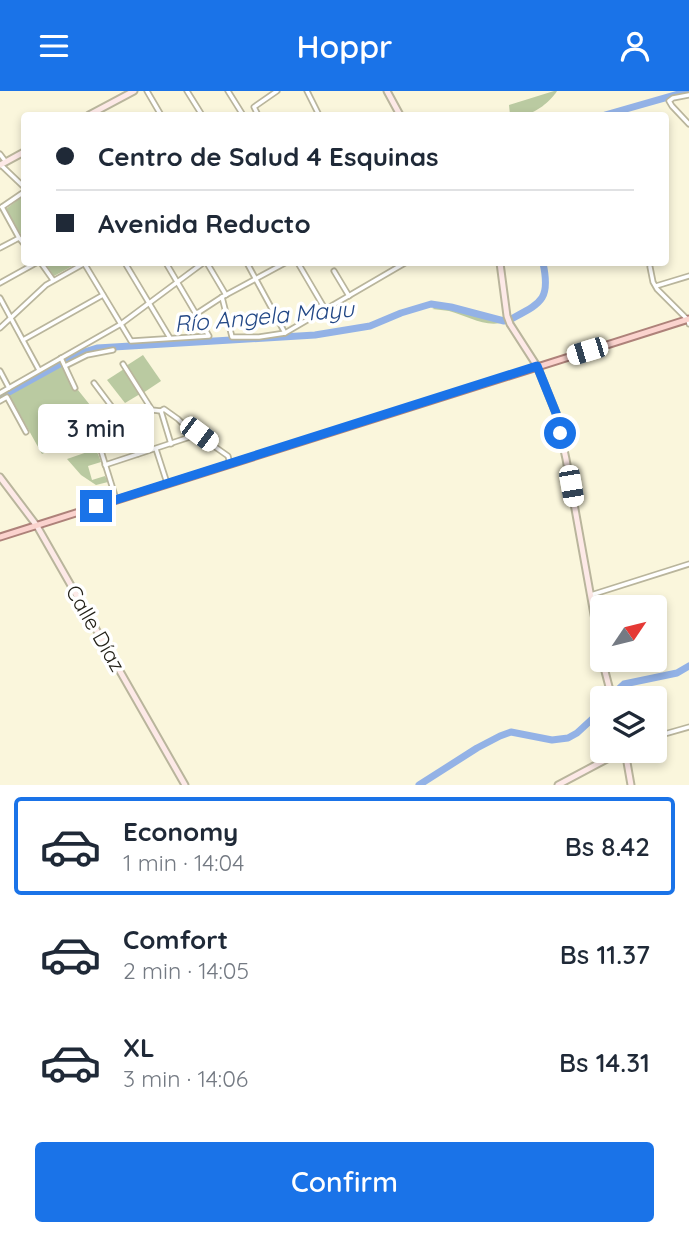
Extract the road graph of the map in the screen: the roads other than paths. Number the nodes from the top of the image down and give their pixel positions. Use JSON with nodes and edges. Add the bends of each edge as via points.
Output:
{"nodes":[{"id":1,"x":134,"y":91,"type":"edge"},
{"id":2,"x":147,"y":91,"type":"edge"},
{"id":3,"x":187,"y":91,"type":"edge"},
{"id":4,"x":228,"y":91,"type":"edge"},
{"id":5,"x":278,"y":91,"type":"edge"},
{"id":6,"x":307,"y":91,"type":"edge"},
{"id":7,"x":387,"y":91,"type":"edge"},
{"id":8,"x":689,"y":95,"type":"edge"},
{"id":9,"x":95,"y":112,"type":"edge"},
{"id":10,"x":159,"y":112,"type":"edge"},
{"id":11,"x":200,"y":112,"type":"edge"},
{"id":12,"x":241,"y":112,"type":"edge"},
{"id":13,"x":256,"y":112,"type":"edge"},
{"id":14,"x":317,"y":112,"type":"edge"},
{"id":15,"x":398,"y":112,"type":"edge"},
{"id":16,"x":689,"y":124,"type":"edge"},
{"id":17,"x":0,"y":154,"type":"edge"},
{"id":18,"x":21,"y":154,"type":"edge"},
{"id":19,"x":2,"y":164,"type":"edge"},
{"id":20,"x":21,"y":184,"type":"edge"},
{"id":21,"x":21,"y":195,"type":"edge"},
{"id":22,"x":1,"y":208,"type":"edge"},
{"id":23,"x":19,"y":238,"type":"junction"},
{"id":24,"x":21,"y":240,"type":"edge"},
{"id":25,"x":0,"y":249,"type":"edge"},
{"id":26,"x":32,"y":266,"type":"edge"},
{"id":27,"x":41,"y":266,"type":"edge"},
{"id":28,"x":79,"y":266,"type":"edge"},
{"id":29,"x":87,"y":266,"type":"edge"},
{"id":30,"x":127,"y":266,"type":"edge"},
{"id":31,"x":168,"y":266,"type":"edge"},
{"id":32,"x":200,"y":266,"type":"edge"},
{"id":33,"x":207,"y":266,"type":"edge"},
{"id":34,"x":249,"y":266,"type":"edge"},
{"id":35,"x":280,"y":266,"type":"edge"},
{"id":36,"x":300,"y":266,"type":"edge"},
{"id":37,"x":396,"y":266,"type":"edge"},
{"id":38,"x":500,"y":266,"type":"edge"},
{"id":39,"x":650,"y":267,"type":"dead end"},
{"id":40,"x":334,"y":271,"type":"dead end"},
{"id":41,"x":689,"y":276,"type":"edge"},
{"id":42,"x":257,"y":279,"type":"junction"},
{"id":43,"x":53,"y":280,"type":"junction"},
{"id":44,"x":177,"y":281,"type":"junction"},
{"id":45,"x":0,"y":283,"type":"edge"},
{"id":46,"x":656,"y":286,"type":"junction"},
{"id":47,"x":103,"y":295,"type":"junction"},
{"id":48,"x":224,"y":296,"type":"junction"},
{"id":49,"x":349,"y":296,"type":"junction"},
{"id":50,"x":0,"y":298,"type":"edge"},
{"id":51,"x":149,"y":303,"type":"junction"},
{"id":52,"x":326,"y":310,"type":"junction"},
{"id":53,"x":196,"y":314,"type":"junction"},
{"id":54,"x":11,"y":318,"type":"junction"},
{"id":55,"x":688,"y":321,"type":"edge"},
{"id":56,"x":121,"y":324,"type":"junction"},
{"id":57,"x":0,"y":328,"type":"edge"},
{"id":58,"x":285,"y":333,"type":"junction"},
{"id":59,"x":170,"y":338,"type":"junction"},
{"id":60,"x":23,"y":341,"type":"junction"},
{"id":61,"x":113,"y":350,"type":"dead end"},
{"id":62,"x":61,"y":358,"type":"junction"},
{"id":63,"x":123,"y":364,"type":"dead end"},
{"id":64,"x":65,"y":366,"type":"junction"},
{"id":65,"x":537,"y":366,"type":"junction"},
{"id":66,"x":40,"y":370,"type":"junction"},
{"id":67,"x":0,"y":371,"type":"edge"},
{"id":68,"x":94,"y":383,"type":"dead end"},
{"id":69,"x":9,"y":388,"type":"junction"},
{"id":70,"x":75,"y":388,"type":"dead end"},
{"id":71,"x":0,"y":393,"type":"edge"},
{"id":72,"x":0,"y":401,"type":"edge"},
{"id":73,"x":161,"y":411,"type":"junction"},
{"id":74,"x":94,"y":428,"type":"dead end"},
{"id":75,"x":26,"y":432,"type":"dead end"},
{"id":76,"x":199,"y":434,"type":"junction"},
{"id":77,"x":172,"y":443,"type":"junction"},
{"id":78,"x":156,"y":448,"type":"junction"},
{"id":79,"x":138,"y":454,"type":"junction"},
{"id":80,"x":230,"y":464,"type":"junction"},
{"id":81,"x":105,"y":465,"type":"junction"},
{"id":82,"x":0,"y":477,"type":"edge"},
{"id":83,"x":167,"y":483,"type":"junction"},
{"id":84,"x":117,"y":499,"type":"junction"},
{"id":85,"x":37,"y":526,"type":"junction"},
{"id":86,"x":0,"y":537,"type":"edge"},
{"id":87,"x":689,"y":564,"type":"edge"},
{"id":88,"x":589,"y":595,"type":"junction"},
{"id":89,"x":590,"y":600,"type":"edge"},
{"id":90,"x":689,"y":727,"type":"edge"},
{"id":91,"x":667,"y":733,"type":"edge"},
{"id":92,"x":601,"y":763,"type":"edge"},
{"id":93,"x":626,"y":763,"type":"edge"},
{"id":94,"x":185,"y":785,"type":"edge"},
{"id":95,"x":558,"y":785,"type":"edge"},
{"id":96,"x":631,"y":785,"type":"edge"}],
"edges":[{"from":1,"to":9,"type":"main road"},
{"from":2,"to":10,"type":"street"},
{"from":3,"to":11,"type":"street"},
{"from":4,"to":12,"type":"street"},
{"from":5,"to":13,"type":"street","via":[[254,107]]},
{"from":6,"to":14,"type":"street"},
{"from":7,"to":15,"type":"main road"},
{"from":8,"to":16,"type":"street","via":[[669,101]]},
{"from":17,"to":19,"type":"street"},
{"from":18,"to":19,"type":"main road"},
{"from":19,"to":20,"type":"street"},
{"from":21,"to":22,"type":"street"},
{"from":22,"to":23,"type":"street"},
{"from":23,"to":24,"type":"street"},
{"from":23,"to":25,"type":"street"},
{"from":26,"to":45,"type":"street"},
{"from":27,"to":43,"type":"street"},
{"from":28,"to":43,"type":"street"},
{"from":29,"to":47,"type":"street"},
{"from":30,"to":51,"type":"street"},
{"from":31,"to":44,"type":"street"},
{"from":32,"to":44,"type":"street"},
{"from":33,"to":48,"type":"street"},
{"from":34,"to":42,"type":"street"},
{"from":35,"to":42,"type":"street"},
{"from":36,"to":52,"type":"street"},
{"from":37,"to":49,"type":"street"},
{"from":38,"to":65,"type":"main road","via":[[507,316]]},
{"from":39,"to":46,"type":"street"},
{"from":40,"to":49,"type":"street"},
{"from":41,"to":46,"type":"street"},
{"from":42,"to":48,"type":"street"},
{"from":42,"to":58,"type":"street"},
{"from":43,"to":54,"type":"street"},
{"from":44,"to":51,"type":"street"},
{"from":44,"to":53,"type":"street"},
{"from":46,"to":55,"type":"street"},
{"from":47,"to":56,"type":"street"},
{"from":47,"to":60,"type":"street"},
{"from":48,"to":53,"type":"street"},
{"from":48,"to":58,"type":"street","via":[[232,337]]},
{"from":49,"to":52,"type":"street"},
{"from":50,"to":54,"type":"street"},
{"from":51,"to":56,"type":"street"},
{"from":51,"to":59,"type":"street"},
{"from":52,"to":58,"type":"street"},
{"from":53,"to":59,"type":"street","via":[[209,336]]},
{"from":54,"to":57,"type":"street"},
{"from":54,"to":60,"type":"street"},
{"from":55,"to":65,"type":"main road"},
{"from":56,"to":59,"type":"street","via":[[131,341]]},
{"from":56,"to":62,"type":"street"},
{"from":60,"to":66,"type":"street"},
{"from":61,"to":64,"type":"street"},
{"from":62,"to":64,"type":"street"},
{"from":62,"to":66,"type":"street"},
{"from":63,"to":73,"type":"street","via":[[152,410]]},
{"from":64,"to":70,"type":"street"},
{"from":65,"to":80,"type":"main road"},
{"from":65,"to":88,"type":"main road","via":[[556,413]]},
{"from":66,"to":69,"type":"street"},
{"from":67,"to":69,"type":"street"},
{"from":68,"to":79,"type":"street","via":[[118,415],[127,418]]},
{"from":69,"to":71,"type":"street"},
{"from":72,"to":75,"type":"street","via":[[7,397]]},
{"from":73,"to":76,"type":"street"},
{"from":73,"to":77,"type":"street"},
{"from":74,"to":81,"type":"street"},
{"from":76,"to":77,"type":"street"},
{"from":76,"to":80,"type":"street","via":[[228,456]]},
{"from":77,"to":78,"type":"street"},
{"from":78,"to":79,"type":"street"},
{"from":78,"to":83,"type":"street"},
{"from":79,"to":81,"type":"street"},
{"from":80,"to":83,"type":"main road"},
{"from":81,"to":84,"type":"street"},
{"from":82,"to":85,"type":"main road","name":"Calle Díaz"},
{"from":83,"to":84,"type":"main road"},
{"from":84,"to":85,"type":"main road"},
{"from":85,"to":86,"type":"main road"},
{"from":85,"to":94,"type":"main road","name":"Calle Díaz"},
{"from":87,"to":88,"type":"street"},
{"from":88,"to":89,"type":"main road"},
{"from":90,"to":91,"type":"street"},
{"from":92,"to":95,"type":"main road"},
{"from":93,"to":96,"type":"main road"}]}
